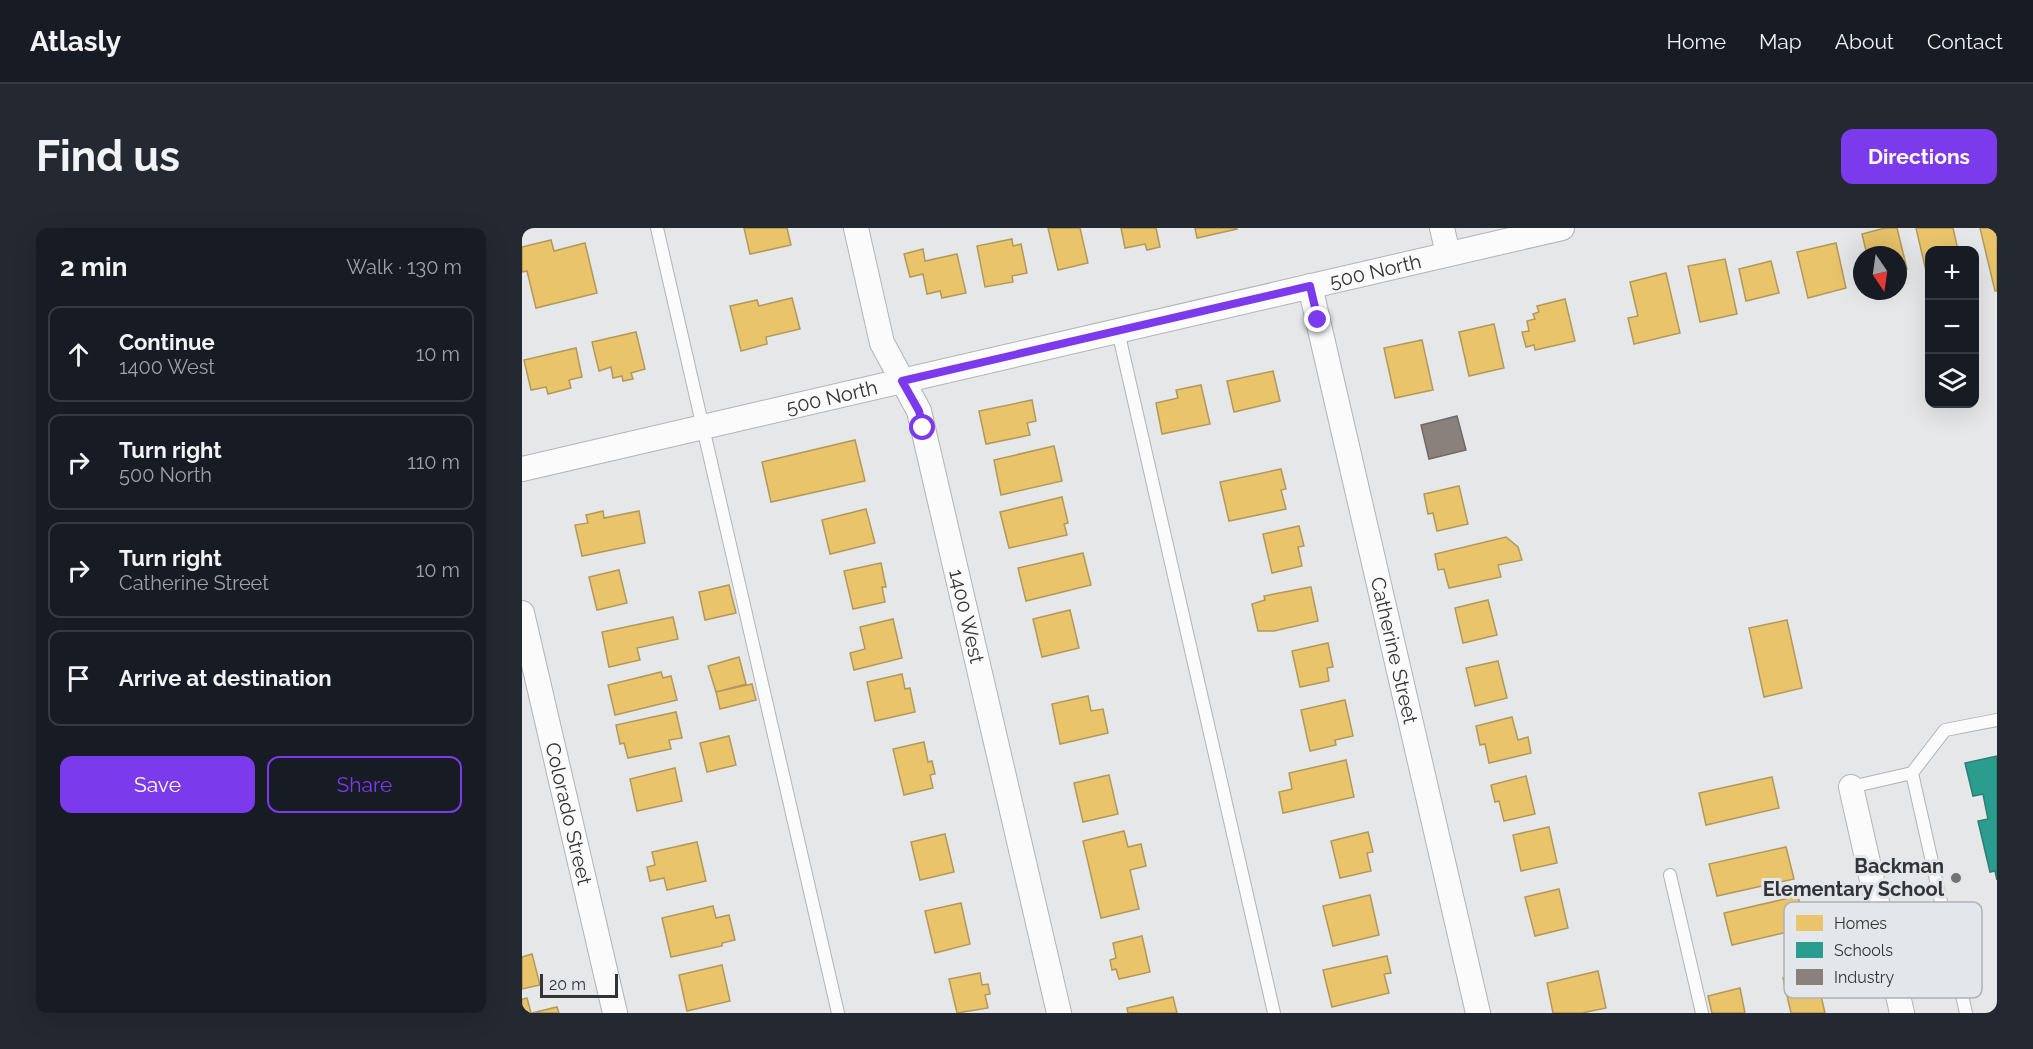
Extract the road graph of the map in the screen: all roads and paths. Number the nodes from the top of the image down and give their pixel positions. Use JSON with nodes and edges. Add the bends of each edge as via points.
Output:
{"nodes":[{"id":1,"x":657,"y":228,"type":"edge"},
{"id":2,"x":856,"y":228,"type":"edge"},
{"id":3,"x":1442,"y":228,"type":"edge"},
{"id":4,"x":1562,"y":228,"type":"edge"},
{"id":5,"x":1448,"y":254,"type":"junction"},
{"id":6,"x":1310,"y":286,"type":"junction"},
{"id":7,"x":1118,"y":331,"type":"junction"},
{"id":8,"x":902,"y":381,"type":"junction"},
{"id":9,"x":703,"y":428,"type":"junction"},
{"id":10,"x":522,"y":469,"type":"edge"},
{"id":11,"x":522,"y":613,"type":"edge"},
{"id":12,"x":1997,"y":720,"type":"edge"},
{"id":13,"x":1912,"y":773,"type":"junction"},
{"id":14,"x":1851,"y":787,"type":"joint"},
{"id":15,"x":1670,"y":875,"type":"dead end"},
{"id":16,"x":1877,"y":902,"type":"edge"},
{"id":17,"x":1941,"y":902,"type":"edge"},
{"id":18,"x":1899,"y":998,"type":"edge"},
{"id":19,"x":1963,"y":998,"type":"edge"},
{"id":20,"x":615,"y":1013,"type":"edge"},
{"id":21,"x":838,"y":1013,"type":"edge"},
{"id":22,"x":1059,"y":1013,"type":"edge"},
{"id":23,"x":1274,"y":1013,"type":"edge"},
{"id":24,"x":1478,"y":1013,"type":"edge"},
{"id":25,"x":1702,"y":1013,"type":"edge"},
{"id":26,"x":1902,"y":1013,"type":"edge"},
{"id":27,"x":1966,"y":1013,"type":"edge"}],
"edges":[{"from":1,"to":9,"type":"lane"},
{"from":2,"to":8,"type":"street","name":"1400 West","via":[[882,344]]},
{"from":3,"to":5,"type":"street"},
{"from":4,"to":5,"type":"street","name":"500 North"},
{"from":5,"to":6,"type":"street","name":"500 North"},
{"from":6,"to":7,"type":"street","name":"500 North"},
{"from":6,"to":24,"type":"street","name":"Catherine Street"},
{"from":7,"to":8,"type":"street","name":"500 North"},
{"from":7,"to":23,"type":"lane"},
{"from":8,"to":9,"type":"street","name":"500 North"},
{"from":8,"to":22,"type":"street","name":"1400 West","via":[[919,411]]},
{"from":9,"to":10,"type":"street","name":"500 North"},
{"from":9,"to":21,"type":"lane"},
{"from":11,"to":20,"type":"street","name":"Colorado Street"},
{"from":12,"to":13,"type":"lane","via":[[1945,730]]},
{"from":13,"to":14,"type":"lane"},
{"from":13,"to":17,"type":"lane"},
{"from":14,"to":16,"type":"street"},
{"from":15,"to":25,"type":"lane"},
{"from":18,"to":26,"type":"street"},
{"from":19,"to":27,"type":"lane"}]}
